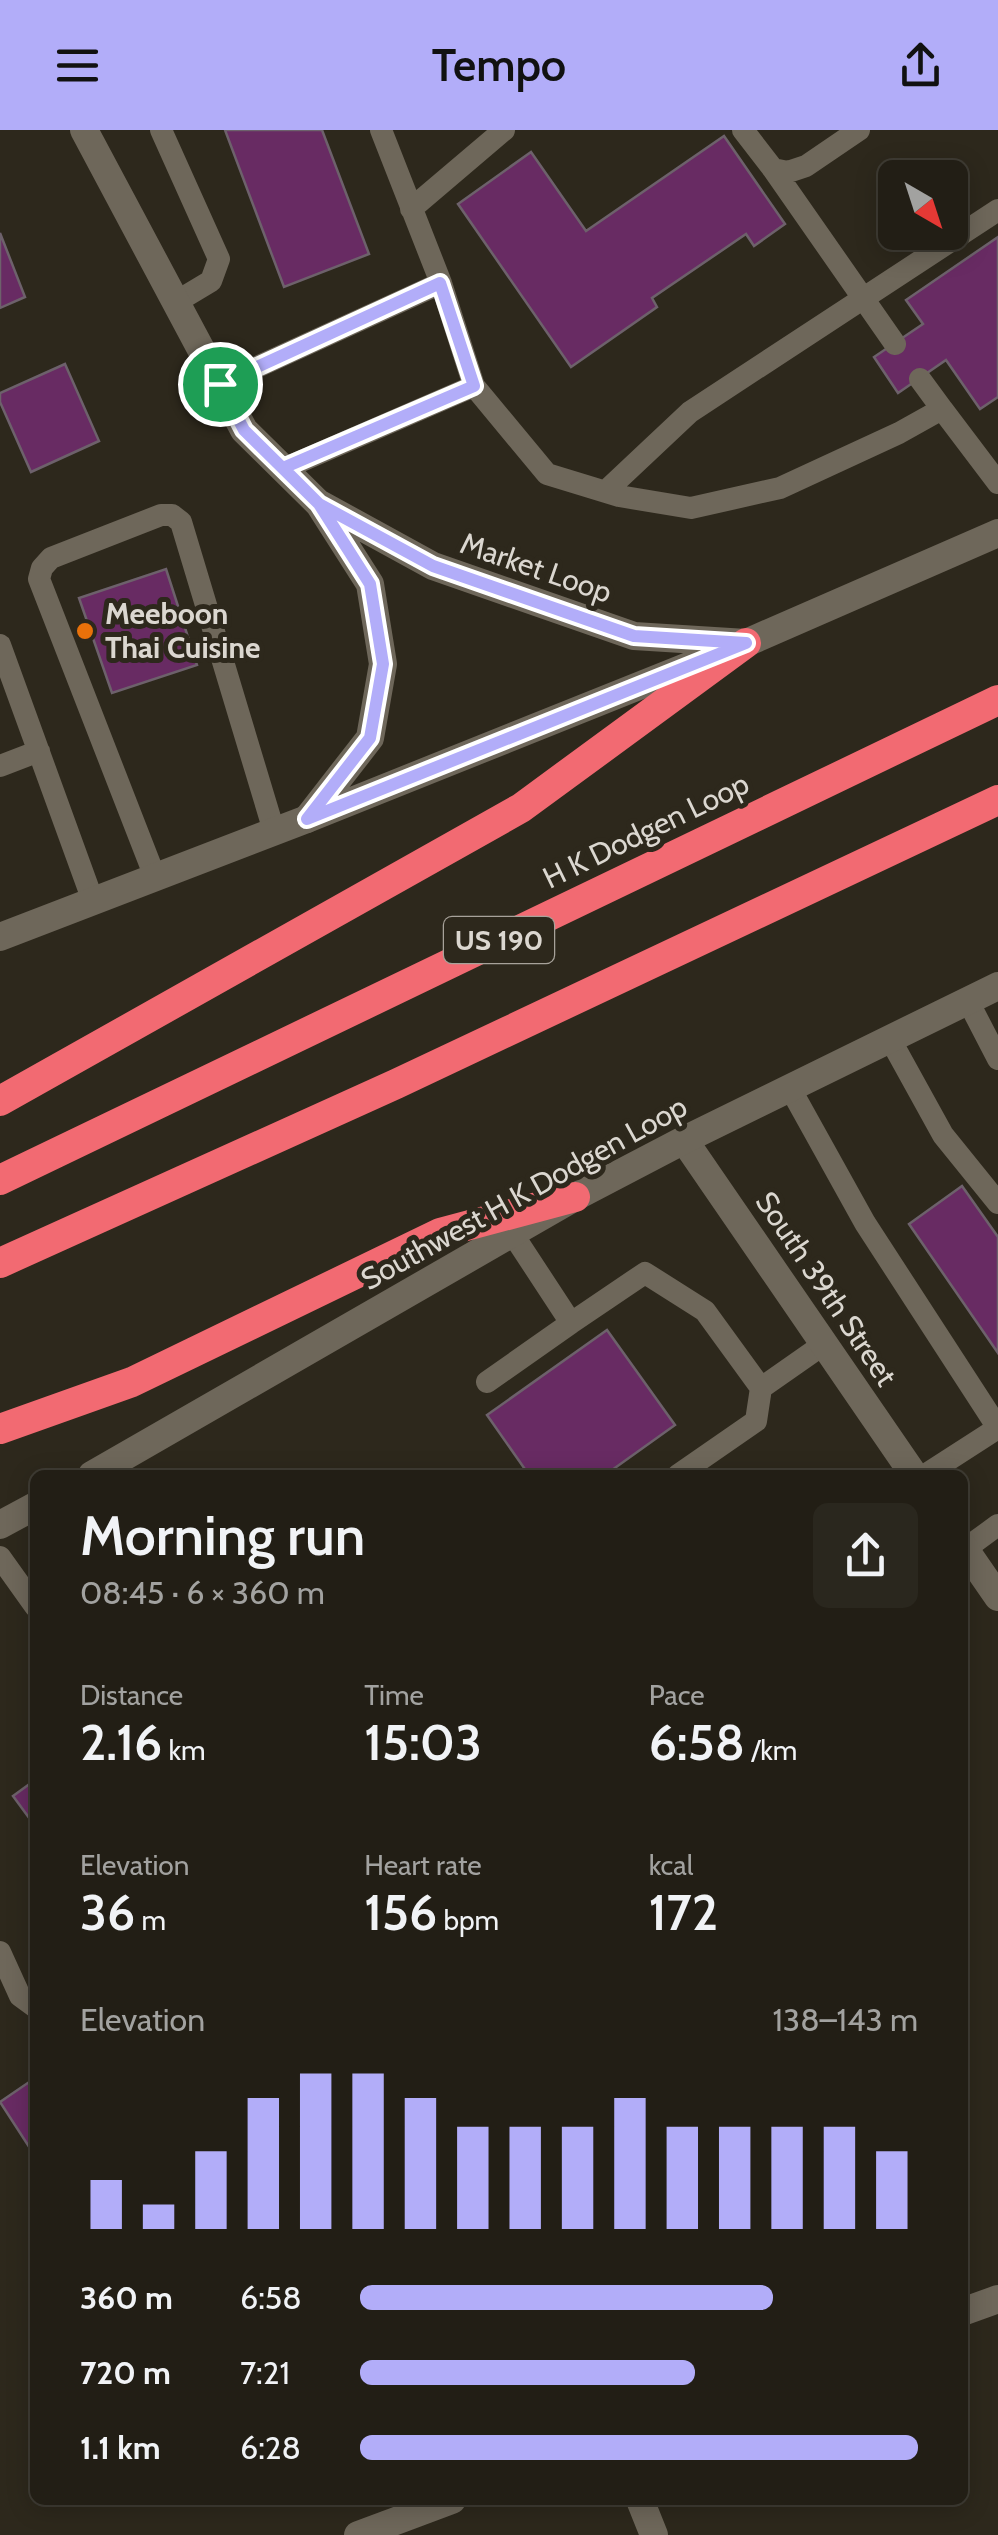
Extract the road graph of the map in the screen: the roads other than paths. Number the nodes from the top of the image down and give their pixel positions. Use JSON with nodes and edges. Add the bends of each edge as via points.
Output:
{"nodes":[{"id":1,"x":84,"y":130,"type":"edge"},
{"id":2,"x":161,"y":130,"type":"edge"},
{"id":3,"x":381,"y":130,"type":"edge"},
{"id":4,"x":504,"y":130,"type":"edge"},
{"id":5,"x":743,"y":130,"type":"edge"},
{"id":6,"x":859,"y":130,"type":"edge"},
{"id":7,"x":772,"y":169,"type":"junction"},
{"id":8,"x":412,"y":208,"type":"junction"},
{"id":9,"x":998,"y":210,"type":"edge"},
{"id":10,"x":440,"y":283,"type":"junction"},
{"id":11,"x":862,"y":299,"type":"junction"},
{"id":12,"x":176,"y":302,"type":"junction"},
{"id":13,"x":894,"y":344,"type":"dead end"},
{"id":14,"x":920,"y":378,"type":"dead end"},
{"id":15,"x":220,"y":384,"type":"junction"},
{"id":16,"x":474,"y":386,"type":"junction"},
{"id":17,"x":942,"y":408,"type":"junction"},
{"id":18,"x":283,"y":468,"type":"junction"},
{"id":19,"x":998,"y":483,"type":"edge"},
{"id":20,"x":606,"y":492,"type":"junction"},
{"id":21,"x":319,"y":504,"type":"junction"},
{"id":22,"x":998,"y":533,"type":"edge"},
{"id":23,"x":746,"y":643,"type":"junction"},
{"id":24,"x":0,"y":645,"type":"edge"},
{"id":25,"x":998,"y":700,"type":"edge"},
{"id":26,"x":40,"y":751,"type":"junction"},
{"id":27,"x":0,"y":766,"type":"edge"},
{"id":28,"x":998,"y":800,"type":"edge"},
{"id":29,"x":307,"y":819,"type":"junction"},
{"id":30,"x":274,"y":831,"type":"junction"},
{"id":31,"x":155,"y":878,"type":"junction"},
{"id":32,"x":93,"y":902,"type":"junction"},
{"id":33,"x":0,"y":937,"type":"edge"},
{"id":34,"x":998,"y":986,"type":"edge"},
{"id":35,"x":968,"y":1001,"type":"junction"},
{"id":36,"x":890,"y":1039,"type":"junction"},
{"id":37,"x":998,"y":1060,"type":"edge"},
{"id":38,"x":790,"y":1088,"type":"junction"},
{"id":39,"x":0,"y":1101,"type":"edge"},
{"id":40,"x":684,"y":1140,"type":"junction"},
{"id":41,"x":0,"y":1180,"type":"edge"},
{"id":42,"x":574,"y":1197,"type":"junction"},
{"id":43,"x":998,"y":1203,"type":"edge"},
{"id":44,"x":512,"y":1233,"type":"junction"},
{"id":45,"x":0,"y":1263,"type":"edge"},
{"id":46,"x":571,"y":1323,"type":"junction"},
{"id":47,"x":824,"y":1344,"type":"junction"},
{"id":48,"x":488,"y":1382,"type":"dead end"},
{"id":49,"x":761,"y":1388,"type":"junction"},
{"id":50,"x":0,"y":1429,"type":"edge"},
{"id":51,"x":106,"y":1470,"type":"edge"},
{"id":52,"x":685,"y":1470,"type":"edge"},
{"id":53,"x":911,"y":1470,"type":"edge"},
{"id":54,"x":933,"y":1470,"type":"edge"},
{"id":55,"x":30,"y":1509,"type":"edge"},
{"id":56,"x":0,"y":1525,"type":"edge"},
{"id":57,"x":998,"y":1525,"type":"edge"},
{"id":58,"x":968,"y":1544,"type":"edge"},
{"id":59,"x":968,"y":1553,"type":"edge"},
{"id":60,"x":0,"y":1557,"type":"edge"},
{"id":61,"x":998,"y":1597,"type":"edge"},
{"id":62,"x":30,"y":1599,"type":"edge"},
{"id":63,"x":0,"y":1952,"type":"edge"},
{"id":64,"x":30,"y":2003,"type":"edge"},
{"id":65,"x":998,"y":2298,"type":"edge"},
{"id":66,"x":968,"y":2310,"type":"edge"},
{"id":67,"x":439,"y":2505,"type":"edge"},
{"id":68,"x":642,"y":2505,"type":"edge"},
{"id":69,"x":358,"y":2535,"type":"edge"},
{"id":70,"x":654,"y":2535,"type":"edge"}],
"edges":[{"from":1,"to":12,"type":"main road","name":"Market Loop"},
{"from":2,"to":12,"type":"lane","via":[[219,259],[211,281]]},
{"from":3,"to":8,"type":"lane"},
{"from":4,"to":8,"type":"lane"},
{"from":5,"to":7,"type":"lane"},
{"from":6,"to":7,"type":"lane","via":[[806,166]]},
{"from":7,"to":11,"type":"lane"},
{"from":8,"to":10,"type":"lane"},
{"from":9,"to":11,"type":"lane"},
{"from":10,"to":15,"type":"lane"},
{"from":10,"to":16,"type":"lane"},
{"from":11,"to":13,"type":"lane"},
{"from":11,"to":20,"type":"lane","via":[[690,412]]},
{"from":12,"to":15,"type":"main road","name":"Market Loop"},
{"from":14,"to":17,"type":"lane"},
{"from":15,"to":18,"type":"main road","name":"Market Loop","via":[[244,430]]},
{"from":16,"to":18,"type":"lane"},
{"from":16,"to":20,"type":"lane","via":[[547,474]]},
{"from":17,"to":19,"type":"lane"},
{"from":17,"to":20,"type":"lane","via":[[780,488],[691,508]]},
{"from":18,"to":21,"type":"main road","name":"Market Loop"},
{"from":21,"to":23,"type":"main road","name":"Market Loop","via":[[433,566],[634,636]]},
{"from":21,"to":29,"type":"main road","name":"Market Loop","via":[[370,584],[383,664],[370,738]]},
{"from":22,"to":23,"type":"main road"},
{"from":23,"to":29,"type":"main road"},
{"from":23,"to":39,"type":"highway","via":[[521,808]]},
{"from":24,"to":26,"type":"lane"},
{"from":25,"to":41,"type":"highway","name":"H K Dodgen Loop","number":"US 190"},
{"from":26,"to":27,"type":"lane"},
{"from":26,"to":32,"type":"lane"},
{"from":28,"to":45,"type":"highway","number":"US 190"},
{"from":29,"to":30,"type":"main road"},
{"from":30,"to":31,"type":"main road"},
{"from":30,"to":31,"type":"lane","via":[[181,522],[161,515],[69,550],[50,558],[39,578]]},
{"from":31,"to":32,"type":"main road"},
{"from":32,"to":33,"type":"main road"},
{"from":34,"to":35,"type":"main road","name":"Southwest H K Dodgen Loop"},
{"from":35,"to":36,"type":"main road","name":"Southwest H K Dodgen Loop"},
{"from":35,"to":37,"type":"lane"},
{"from":36,"to":38,"type":"main road","name":"Southwest H K Dodgen Loop"},
{"from":36,"to":43,"type":"lane","via":[[943,1135]]},
{"from":38,"to":40,"type":"main road","name":"Southwest H K Dodgen Loop"},
{"from":38,"to":54,"type":"lane","via":[[865,1223],[998,1428]]},
{"from":40,"to":42,"type":"main road","name":"Southwest H K Dodgen Loop"},
{"from":40,"to":47,"type":"main road","name":"South 39th Street"},
{"from":42,"to":44,"type":"main road","name":"Southwest H K Dodgen Loop"},
{"from":42,"to":50,"type":"highway","via":[[440,1234],[132,1382]]},
{"from":44,"to":46,"type":"lane"},
{"from":44,"to":51,"type":"main road","name":"Southwest H K Dodgen Loop"},
{"from":46,"to":48,"type":"lane"},
{"from":46,"to":49,"type":"lane","via":[[645,1273],[704,1311]]},
{"from":47,"to":49,"type":"lane"},
{"from":47,"to":53,"type":"main road","name":"South 39th Street"},
{"from":49,"to":52,"type":"lane","via":[[756,1422]]},
{"from":55,"to":56,"type":"main road"},
{"from":57,"to":58,"type":"lane"},
{"from":59,"to":61,"type":"main road"},
{"from":60,"to":62,"type":"lane"},
{"from":63,"to":64,"type":"lane","via":[[20,1996]]},
{"from":65,"to":66,"type":"main road"},
{"from":67,"to":69,"type":"main road"},
{"from":68,"to":70,"type":"main road"}]}
